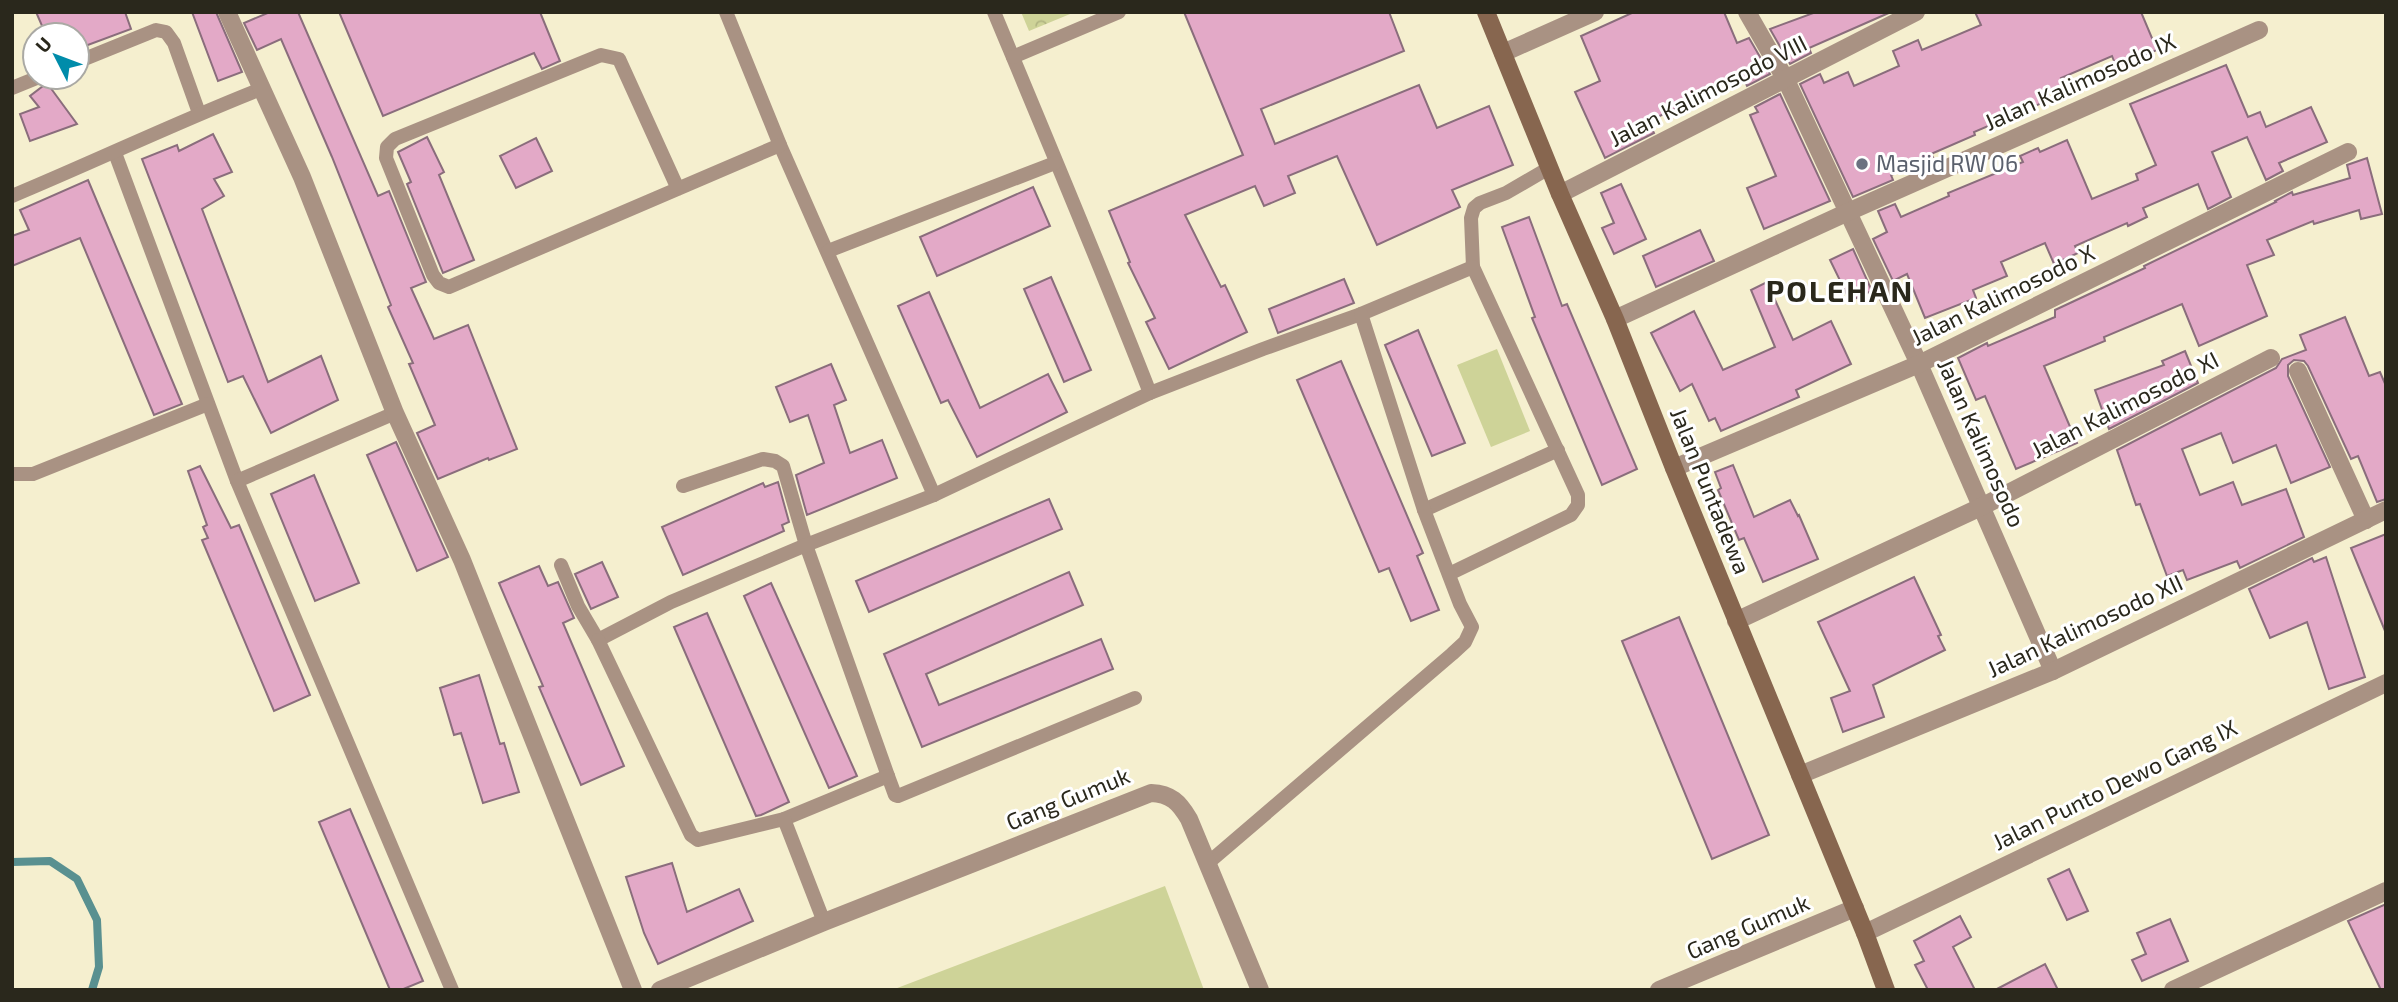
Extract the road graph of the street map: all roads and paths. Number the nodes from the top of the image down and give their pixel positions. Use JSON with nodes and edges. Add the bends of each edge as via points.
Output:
{"nodes":[{"id":1,"x":227,"y":12,"type":"edge"},
{"id":2,"x":726,"y":12,"type":"edge"},
{"id":3,"x":994,"y":12,"type":"edge"},
{"id":4,"x":1119,"y":12,"type":"edge"},
{"id":5,"x":1486,"y":12,"type":"edge"},
{"id":6,"x":1595,"y":12,"type":"edge"},
{"id":7,"x":1747,"y":12,"type":"edge"},
{"id":8,"x":1916,"y":12,"type":"edge"},
{"id":9,"x":2259,"y":30,"type":"dead end"},
{"id":10,"x":1503,"y":53,"type":"junction"},
{"id":11,"x":91,"y":56,"type":"edge"},
{"id":12,"x":1013,"y":57,"type":"junction"},
{"id":13,"x":1786,"y":80,"type":"junction"},
{"id":14,"x":261,"y":89,"type":"junction"},
{"id":15,"x":199,"y":113,"type":"junction"},
{"id":16,"x":780,"y":145,"type":"junction"},
{"id":17,"x":2347,"y":152,"type":"dead end"},
{"id":18,"x":115,"y":153,"type":"junction"},
{"id":19,"x":1055,"y":163,"type":"junction"},
{"id":20,"x":1549,"y":168,"type":"junction"},
{"id":21,"x":678,"y":189,"type":"junction"},
{"id":22,"x":1560,"y":194,"type":"junction"},
{"id":23,"x":12,"y":197,"type":"edge"},
{"id":24,"x":1848,"y":212,"type":"junction"},
{"id":25,"x":828,"y":251,"type":"junction"},
{"id":26,"x":1473,"y":267,"type":"junction"},
{"id":27,"x":1361,"y":314,"type":"junction"},
{"id":28,"x":1615,"y":319,"type":"junction"},
{"id":29,"x":2271,"y":358,"type":"dead end"},
{"id":30,"x":1919,"y":364,"type":"junction"},
{"id":31,"x":2298,"y":371,"type":"dead end"},
{"id":32,"x":1150,"y":393,"type":"junction"},
{"id":33,"x":208,"y":404,"type":"junction"},
{"id":34,"x":394,"y":413,"type":"junction"},
{"id":35,"x":1558,"y":450,"type":"junction"},
{"id":36,"x":1674,"y":468,"type":"junction"},
{"id":37,"x":12,"y":474,"type":"edge"},
{"id":38,"x":237,"y":481,"type":"junction"},
{"id":39,"x":683,"y":486,"type":"dead end"},
{"id":40,"x":934,"y":495,"type":"junction"},
{"id":41,"x":1983,"y":506,"type":"junction"},
{"id":42,"x":1424,"y":510,"type":"junction"},
{"id":43,"x":2386,"y":510,"type":"edge"},
{"id":44,"x":2366,"y":520,"type":"junction"},
{"id":45,"x":806,"y":545,"type":"junction"},
{"id":46,"x":561,"y":565,"type":"dead end"},
{"id":47,"x":1449,"y":574,"type":"junction"},
{"id":48,"x":1736,"y":621,"type":"junction"},
{"id":49,"x":598,"y":640,"type":"junction"},
{"id":50,"x":2053,"y":671,"type":"junction"},
{"id":51,"x":2386,"y":683,"type":"edge"},
{"id":52,"x":1135,"y":698,"type":"dead end"},
{"id":53,"x":1800,"y":775,"type":"junction"},
{"id":54,"x":888,"y":776,"type":"junction"},
{"id":55,"x":784,"y":819,"type":"junction"},
{"id":56,"x":1208,"y":863,"type":"junction"},
{"id":57,"x":2386,"y":891,"type":"edge"},
{"id":58,"x":1855,"y":908,"type":"junction"},
{"id":59,"x":824,"y":922,"type":"junction"},
{"id":60,"x":1865,"y":933,"type":"junction"},
{"id":61,"x":452,"y":990,"type":"edge"},
{"id":62,"x":633,"y":990,"type":"edge"},
{"id":63,"x":660,"y":990,"type":"edge"},
{"id":64,"x":1260,"y":990,"type":"edge"},
{"id":65,"x":1659,"y":990,"type":"edge"},
{"id":66,"x":1886,"y":990,"type":"edge"},
{"id":67,"x":2173,"y":990,"type":"edge"}],
"edges":[{"from":1,"to":14,"type":"street"},
{"from":2,"to":16,"type":"lane"},
{"from":3,"to":12,"type":"lane"},
{"from":4,"to":12,"type":"lane"},
{"from":5,"to":10,"type":"street","name":"Jalan Puntadewa"},
{"from":6,"to":10,"type":"street"},
{"from":7,"to":13,"type":"street","name":"Jalan Kalimosodo"},
{"from":8,"to":13,"type":"street","name":"Jalan Kalimosodo VIII"},
{"from":9,"to":24,"type":"street","name":"Jalan Kalimosodo IX"},
{"from":10,"to":20,"type":"street","name":"Jalan Puntadewa"},
{"from":11,"to":15,"type":"lane","via":[[156,30],[166,32]]},
{"from":12,"to":19,"type":"lane"},
{"from":13,"to":22,"type":"street","name":"Jalan Kalimosodo VIII"},
{"from":13,"to":24,"type":"street","name":"Jalan Kalimosodo"},
{"from":14,"to":15,"type":"lane"},
{"from":14,"to":34,"type":"street","via":[[302,177]]},
{"from":15,"to":18,"type":"lane"},
{"from":16,"to":21,"type":"lane"},
{"from":16,"to":25,"type":"lane"},
{"from":17,"to":30,"type":"street","name":"Jalan Kalimosodo X"},
{"from":18,"to":23,"type":"lane"},
{"from":18,"to":33,"type":"lane"},
{"from":19,"to":25,"type":"lane"},
{"from":19,"to":32,"type":"lane"},
{"from":20,"to":22,"type":"street","name":"Jalan Puntadewa"},
{"from":20,"to":26,"type":"lane","via":[[1474,208]]},
{"from":21,"to":21,"type":"lane","via":[[619,59],[611,56],[601,55],[396,139],[387,147],[386,158],[433,275],[449,287]]},
{"from":22,"to":28,"type":"street","name":"Jalan Puntadewa"},
{"from":24,"to":28,"type":"street","name":"Jalan Kalimosodo IX"},
{"from":24,"to":30,"type":"street","name":"Jalan Kalimosodo"},
{"from":25,"to":40,"type":"lane"},
{"from":26,"to":27,"type":"lane"},
{"from":26,"to":35,"type":"lane"},
{"from":27,"to":32,"type":"lane"},
{"from":27,"to":42,"type":"lane"},
{"from":28,"to":36,"type":"street","name":"Jalan Puntadewa"},
{"from":29,"to":41,"type":"street","name":"Jalan Kalimosodo XI"},
{"from":30,"to":36,"type":"street","name":"Jalan Kalimosodo X"},
{"from":30,"to":41,"type":"street","name":"Jalan Kalimosodo"},
{"from":31,"to":44,"type":"street"},
{"from":32,"to":40,"type":"lane"},
{"from":33,"to":37,"type":"lane","via":[[29,474]]},
{"from":33,"to":38,"type":"lane"},
{"from":34,"to":38,"type":"lane"},
{"from":34,"to":62,"type":"street","via":[[462,560]]},
{"from":35,"to":42,"type":"lane"},
{"from":35,"to":47,"type":"lane","via":[[1578,495],[1571,515]]},
{"from":36,"to":48,"type":"street","name":"Jalan Puntadewa"},
{"from":38,"to":61,"type":"lane"},
{"from":39,"to":45,"type":"lane","via":[[762,459],[775,461],[783,466]]},
{"from":40,"to":45,"type":"lane"},
{"from":41,"to":48,"type":"street","name":"Jalan Kalimosodo XI"},
{"from":41,"to":50,"type":"street","name":"Jalan Kalimosodo"},
{"from":42,"to":47,"type":"lane"},
{"from":43,"to":44,"type":"street","name":"Jalan Kalimosodo XII"},
{"from":44,"to":50,"type":"street","name":"Jalan Kalimosodo XII"},
{"from":45,"to":49,"type":"lane","via":[[671,602]]},
{"from":45,"to":54,"type":"lane"},
{"from":46,"to":49,"type":"lane"},
{"from":47,"to":56,"type":"lane","via":[[1472,627],[1465,642]]},
{"from":48,"to":53,"type":"street","name":"Jalan Puntadewa"},
{"from":49,"to":55,"type":"lane","via":[[691,835],[698,840]]},
{"from":50,"to":53,"type":"street","name":"Jalan Kalimosodo XII"},
{"from":51,"to":60,"type":"street","name":"Jalan Punto Dewo Gang IX"},
{"from":52,"to":54,"type":"lane","via":[[901,796],[895,795]]},
{"from":53,"to":58,"type":"street","name":"Jalan Puntadewa"},
{"from":54,"to":55,"type":"lane"},
{"from":55,"to":59,"type":"lane"},
{"from":56,"to":59,"type":"street","name":"Gang Gumuk","via":[[1182,807],[1163,794],[1151,793]]},
{"from":56,"to":64,"type":"street","name":"Gang Gumuk"},
{"from":57,"to":67,"type":"street"},
{"from":58,"to":60,"type":"street","name":"Jalan Puntadewa"},
{"from":58,"to":65,"type":"street","name":"Gang Gumuk"},
{"from":59,"to":63,"type":"street","name":"Gang Gumuk"},
{"from":60,"to":66,"type":"street","name":"Jalan Puntadewa"}]}
